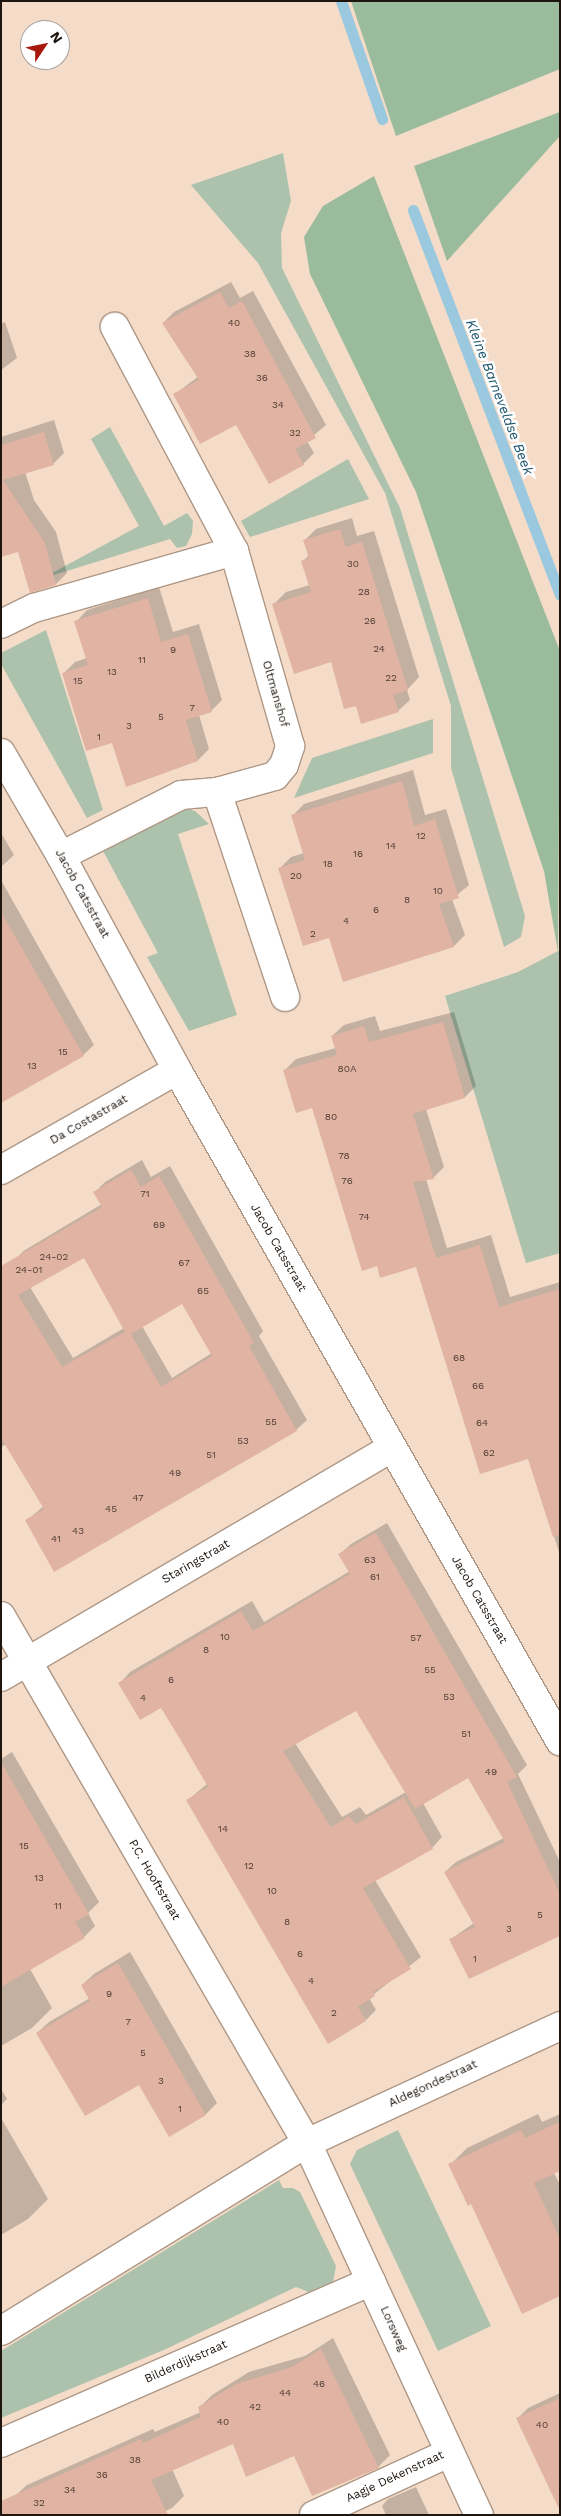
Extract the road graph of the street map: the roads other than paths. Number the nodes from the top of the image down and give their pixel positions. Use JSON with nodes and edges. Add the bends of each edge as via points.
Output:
{"nodes":[{"id":1,"x":115,"y":327,"type":"dead end"},
{"id":2,"x":234,"y":552,"type":"junction"},
{"id":3,"x":1,"y":624,"type":"edge"},
{"id":4,"x":1,"y":753,"type":"edge"},
{"id":5,"x":217,"y":792,"type":"junction"},
{"id":6,"x":61,"y":856,"type":"junction"},
{"id":7,"x":285,"y":997,"type":"dead end"},
{"id":8,"x":177,"y":1070,"type":"junction"},
{"id":9,"x":1,"y":1170,"type":"edge"},
{"id":10,"x":392,"y":1448,"type":"junction"},
{"id":11,"x":1,"y":1616,"type":"edge"},
{"id":12,"x":27,"y":1661,"type":"junction"},
{"id":13,"x":1,"y":1677,"type":"edge"},
{"id":14,"x":560,"y":1741,"type":"edge"},
{"id":15,"x":560,"y":2026,"type":"edge"},
{"id":16,"x":307,"y":2143,"type":"junction"},
{"id":17,"x":371,"y":2281,"type":"junction"},
{"id":18,"x":1,"y":2331,"type":"edge"},
{"id":19,"x":1,"y":2443,"type":"edge"},
{"id":20,"x":449,"y":2453,"type":"junction"},
{"id":21,"x":314,"y":2515,"type":"edge"},
{"id":22,"x":479,"y":2515,"type":"edge"}],
"edges":[{"from":1,"to":2,"type":"street","name":"Oltmanshof"},
{"from":2,"to":3,"type":"street","via":[[34,608]]},
{"from":2,"to":5,"type":"street","name":"Oltmanshof","via":[[290,746],[284,765],[275,776]]},
{"from":4,"to":6,"type":"street","name":"Jacob Catsstraat"},
{"from":5,"to":6,"type":"street","name":"Oltmanshof","via":[[181,795]]},
{"from":5,"to":7,"type":"street"},
{"from":6,"to":8,"type":"street","name":"Jacob Catsstraat"},
{"from":8,"to":9,"type":"street","name":"Da Costastraat"},
{"from":8,"to":10,"type":"street","name":"Jacob Catsstraat"},
{"from":10,"to":12,"type":"street","name":"Staringstraat"},
{"from":10,"to":14,"type":"street","name":"Jacob Catsstraat"},
{"from":11,"to":12,"type":"street","name":"P.C. Hooftstraat"},
{"from":12,"to":13,"type":"street","name":"Staringstraat"},
{"from":12,"to":16,"type":"street","name":"P.C. Hooftstraat"},
{"from":15,"to":16,"type":"street","name":"Aldegondestraat"},
{"from":16,"to":17,"type":"street","name":"Lorsweg"},
{"from":16,"to":18,"type":"street"},
{"from":17,"to":19,"type":"street","name":"Bilderdijkstraat"},
{"from":17,"to":20,"type":"street","name":"Lorsweg"},
{"from":20,"to":21,"type":"street","name":"Aagje Dekenstraat"},
{"from":20,"to":22,"type":"street","name":"Lorsweg"}]}
